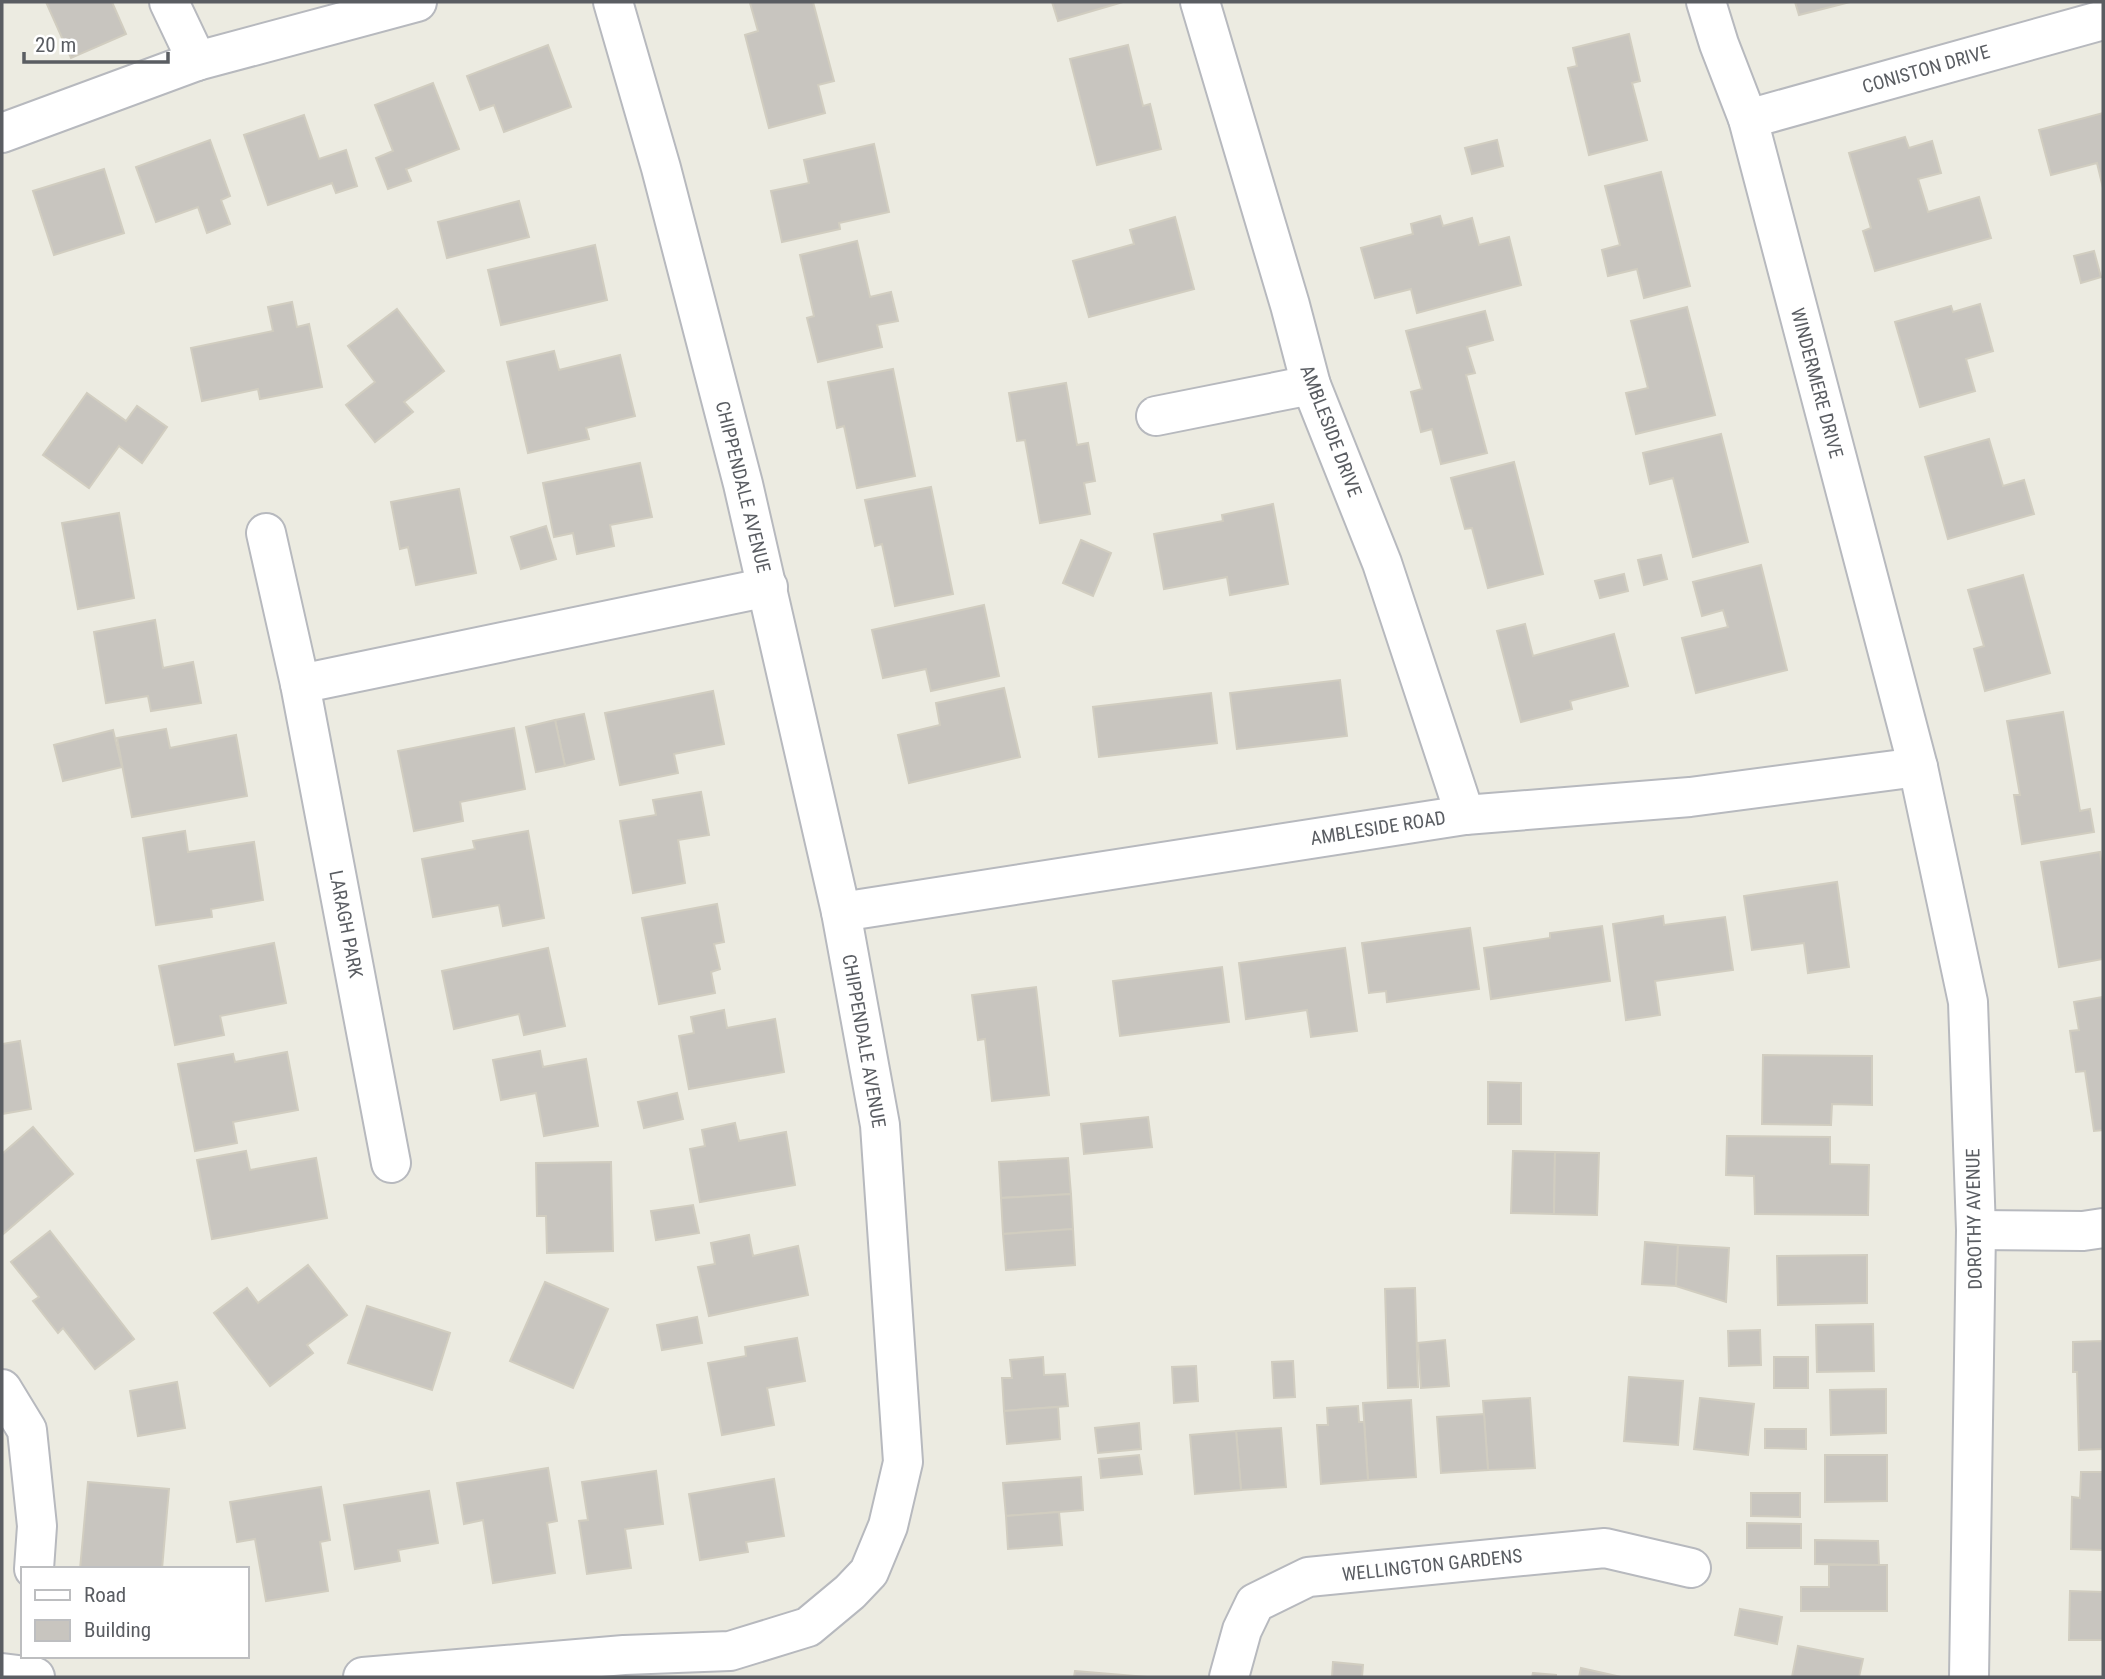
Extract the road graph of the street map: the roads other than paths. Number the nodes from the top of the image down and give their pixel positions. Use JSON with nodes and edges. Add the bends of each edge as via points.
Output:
{"nodes":[{"id":1,"x":169,"y":2,"type":"edge"},
{"id":2,"x":417,"y":2,"type":"edge"},
{"id":3,"x":613,"y":2,"type":"edge"},
{"id":4,"x":1200,"y":2,"type":"edge"},
{"id":5,"x":1706,"y":2,"type":"edge"},
{"id":6,"x":2103,"y":20,"type":"edge"},
{"id":7,"x":197,"y":61,"type":"junction"},
{"id":8,"x":1748,"y":119,"type":"junction"},
{"id":9,"x":2,"y":134,"type":"edge"},
{"id":10,"x":1311,"y":385,"type":"junction"},
{"id":11,"x":1156,"y":416,"type":"dead end"},
{"id":12,"x":265,"y":533,"type":"dead end"},
{"id":13,"x":768,"y":587,"type":"junction"},
{"id":14,"x":300,"y":684,"type":"junction"},
{"id":15,"x":1918,"y":767,"type":"junction"},
{"id":16,"x":1465,"y":815,"type":"junction"},
{"id":17,"x":841,"y":912,"type":"junction"},
{"id":18,"x":391,"y":1163,"type":"dead end"},
{"id":19,"x":2103,"y":1228,"type":"edge"},
{"id":20,"x":1976,"y":1230,"type":"junction"},
{"id":21,"x":2,"y":1389,"type":"edge"},
{"id":22,"x":34,"y":1567,"type":"edge"},
{"id":23,"x":1691,"y":1568,"type":"dead end"},
{"id":24,"x":363,"y":1677,"type":"edge"},
{"id":25,"x":1228,"y":1677,"type":"edge"},
{"id":26,"x":1969,"y":1677,"type":"edge"}],
"edges":[{"from":1,"to":7,"type":"street"},
{"from":2,"to":7,"type":"street"},
{"from":3,"to":13,"type":"street","name":"CHIPPENDALE AVENUE","via":[[665,181]]},
{"from":4,"to":10,"type":"street","name":"AMBLESIDE DRIVE"},
{"from":5,"to":8,"type":"street","name":"WINDERMERE DRIVE"},
{"from":6,"to":8,"type":"street","name":"CONISTON DRIVE"},
{"from":7,"to":9,"type":"street"},
{"from":8,"to":15,"type":"street","name":"WINDERMERE DRIVE"},
{"from":10,"to":11,"type":"street"},
{"from":10,"to":16,"type":"street","name":"AMBLESIDE DRIVE","via":[[1382,563]]},
{"from":12,"to":14,"type":"street","name":"LARAGH PARK"},
{"from":13,"to":14,"type":"street"},
{"from":13,"to":17,"type":"street","name":"CHIPPENDALE AVENUE"},
{"from":14,"to":18,"type":"street","name":"LARAGH PARK"},
{"from":15,"to":16,"type":"street","name":"AMBLESIDE ROAD","via":[[1690,797]]},
{"from":15,"to":20,"type":"street","name":"DOROTHY AVENUE","via":[[1968,1002]]},
{"from":16,"to":17,"type":"street","name":"AMBLESIDE ROAD"},
{"from":17,"to":24,"type":"street","name":"CHIPPENDALE AVENUE","via":[[880,1125],[903,1462],[888,1526],[869,1572],[808,1627],[730,1651],[624,1655]]},
{"from":19,"to":20,"type":"street"},
{"from":20,"to":26,"type":"street","name":"DOROTHY AVENUE"},
{"from":21,"to":22,"type":"street","via":[[27,1430],[37,1526]]},
{"from":23,"to":25,"type":"street","name":"WELLINGTON GARDENS","via":[[1605,1548],[1308,1577],[1255,1603]]}]}
